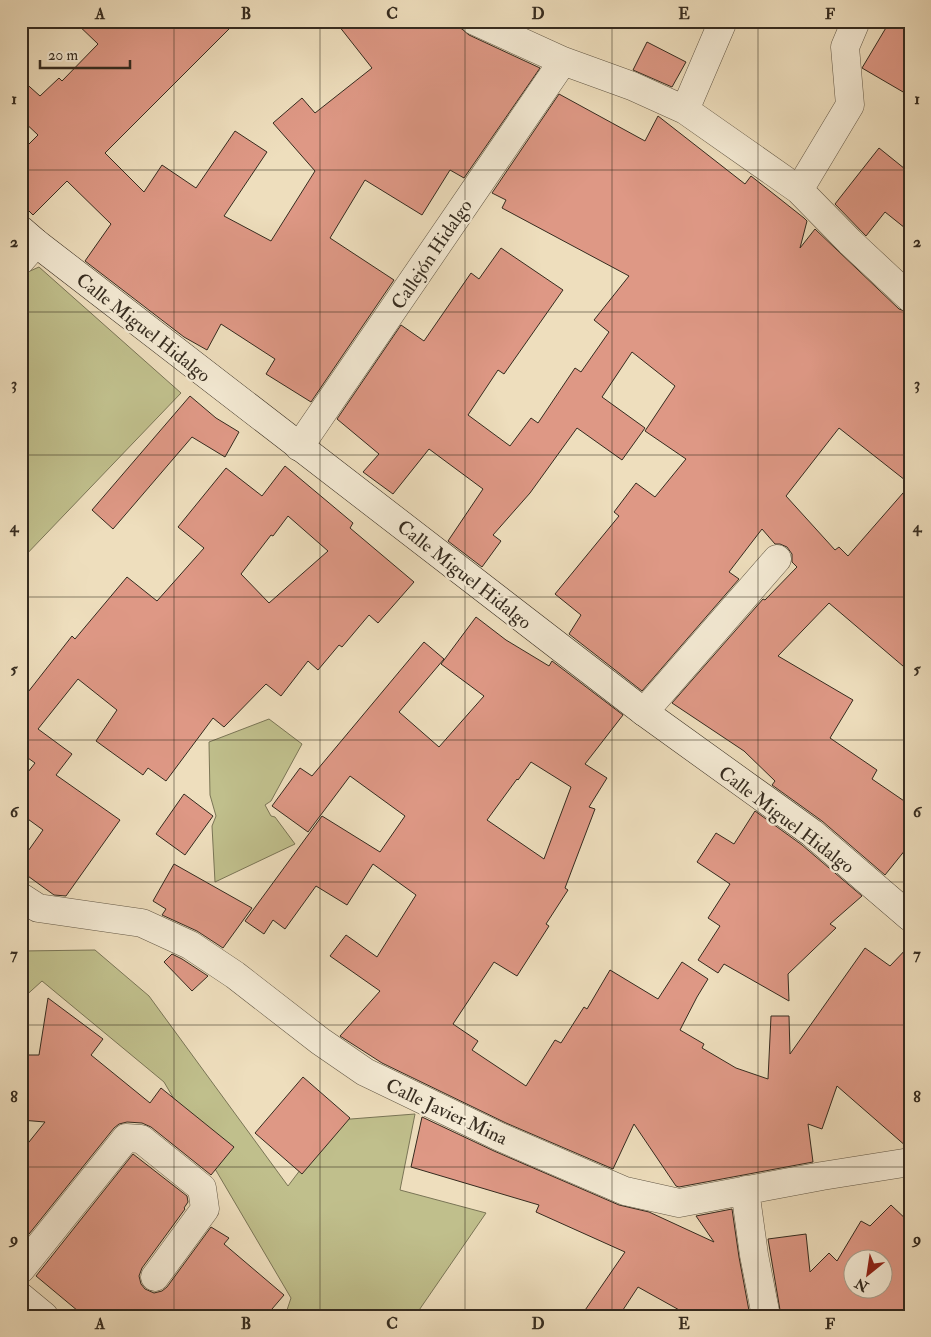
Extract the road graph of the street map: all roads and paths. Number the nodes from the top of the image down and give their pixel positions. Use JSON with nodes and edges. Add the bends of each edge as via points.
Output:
{"nodes":[{"id":1,"x":475,"y":21,"type":"edge"},
{"id":2,"x":723,"y":21,"type":"edge"},
{"id":3,"x":856,"y":21,"type":"edge"},
{"id":4,"x":563,"y":61,"type":"junction"},
{"id":5,"x":685,"y":110,"type":"junction"},
{"id":6,"x":799,"y":190,"type":"junction"},
{"id":7,"x":26,"y":244,"type":"edge"},
{"id":8,"x":910,"y":298,"type":"edge"},
{"id":9,"x":299,"y":447,"type":"junction"},
{"id":10,"x":777,"y":559,"type":"dead end"},
{"id":11,"x":644,"y":712,"type":"junction"},
{"id":12,"x":27,"y":905,"type":"edge"},
{"id":13,"x":910,"y":917,"type":"edge"},
{"id":14,"x":910,"y":1162,"type":"edge"},
{"id":15,"x":744,"y":1190,"type":"junction"},
{"id":16,"x":21,"y":1269,"type":"edge"},
{"id":17,"x":155,"y":1277,"type":"dead end"},
{"id":18,"x":21,"y":1297,"type":"edge"},
{"id":19,"x":44,"y":1316,"type":"edge"},
{"id":20,"x":766,"y":1316,"type":"edge"}],
"edges":[{"from":1,"to":4,"type":"street"},
{"from":2,"to":5,"type":"street"},
{"from":3,"to":6,"type":"street","via":[[845,47],[850,105]]},
{"from":4,"to":5,"type":"street","via":[[632,86]]},
{"from":4,"to":9,"type":"street","name":"Callejón Hidalgo"},
{"from":5,"to":6,"type":"street"},
{"from":6,"to":8,"type":"street"},
{"from":7,"to":9,"type":"street","name":"Calle Miguel Hidalgo"},
{"from":9,"to":11,"type":"street","name":"Calle Miguel Hidalgo"},
{"from":10,"to":11,"type":"street"},
{"from":11,"to":13,"type":"street","name":"Calle Miguel Hidalgo","via":[[812,833]]},
{"from":12,"to":15,"type":"street","name":"Calle Javier Mina","via":[[142,923],[190,944],[365,1072],[500,1137],[625,1191],[679,1203]]},
{"from":14,"to":15,"type":"street","name":"Calle Javier Mina"},
{"from":15,"to":20,"type":"street"},
{"from":16,"to":17,"type":"street","via":[[126,1138],[140,1139],[202,1188],[205,1209]]},
{"from":18,"to":19,"type":"street"}]}
